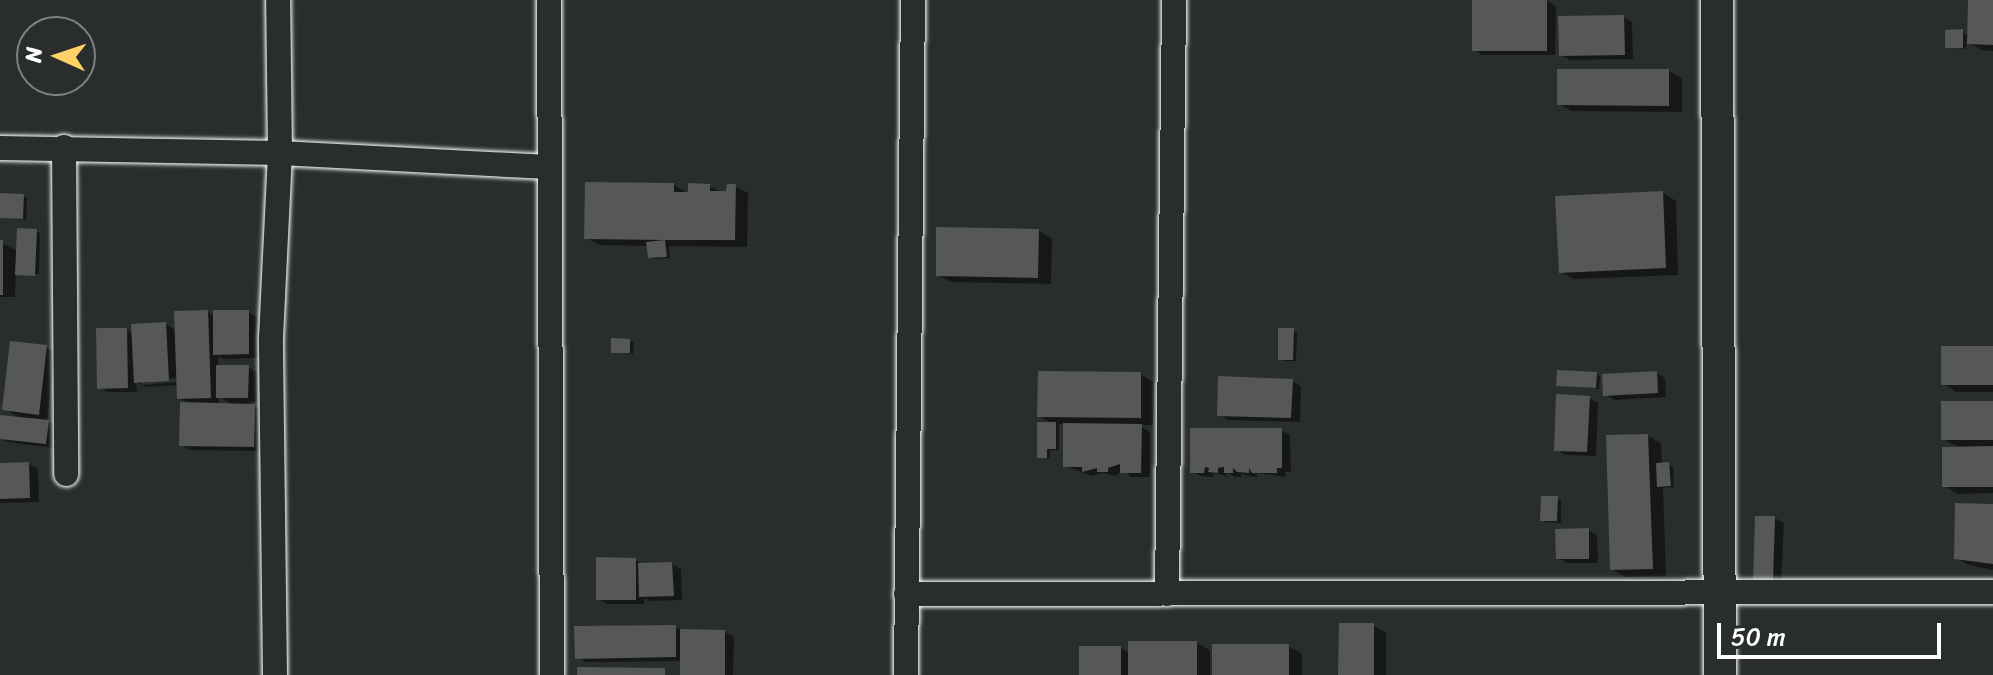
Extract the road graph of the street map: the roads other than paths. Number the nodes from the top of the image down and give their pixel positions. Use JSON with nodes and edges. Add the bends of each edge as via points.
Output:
{"nodes":[{"id":1,"x":278,"y":0,"type":"edge"},
{"id":2,"x":549,"y":0,"type":"edge"},
{"id":3,"x":913,"y":0,"type":"edge"},
{"id":4,"x":1174,"y":0,"type":"edge"},
{"id":5,"x":1717,"y":0,"type":"edge"},
{"id":6,"x":64,"y":147,"type":"junction"},
{"id":7,"x":0,"y":148,"type":"edge"},
{"id":8,"x":280,"y":153,"type":"junction"},
{"id":9,"x":549,"y":167,"type":"junction"},
{"id":10,"x":66,"y":474,"type":"dead end"},
{"id":11,"x":1719,"y":592,"type":"junction"},
{"id":12,"x":1993,"y":592,"type":"edge"},
{"id":13,"x":906,"y":594,"type":"junction"},
{"id":14,"x":1167,"y":594,"type":"junction"},
{"id":15,"x":275,"y":675,"type":"edge"},
{"id":16,"x":552,"y":675,"type":"edge"},
{"id":17,"x":906,"y":675,"type":"edge"},
{"id":18,"x":1720,"y":675,"type":"edge"}],
"edges":[{"from":1,"to":8,"type":"street"},
{"from":2,"to":9,"type":"street"},
{"from":3,"to":13,"type":"street"},
{"from":4,"to":14,"type":"street"},
{"from":5,"to":11,"type":"street"},
{"from":6,"to":7,"type":"street"},
{"from":6,"to":8,"type":"street"},
{"from":6,"to":10,"type":"street"},
{"from":8,"to":9,"type":"street"},
{"from":8,"to":15,"type":"street","via":[[271,338]]},
{"from":9,"to":16,"type":"street"},
{"from":11,"to":12,"type":"street"},
{"from":11,"to":14,"type":"street"},
{"from":11,"to":18,"type":"street"},
{"from":13,"to":14,"type":"street"},
{"from":13,"to":17,"type":"street"}]}
